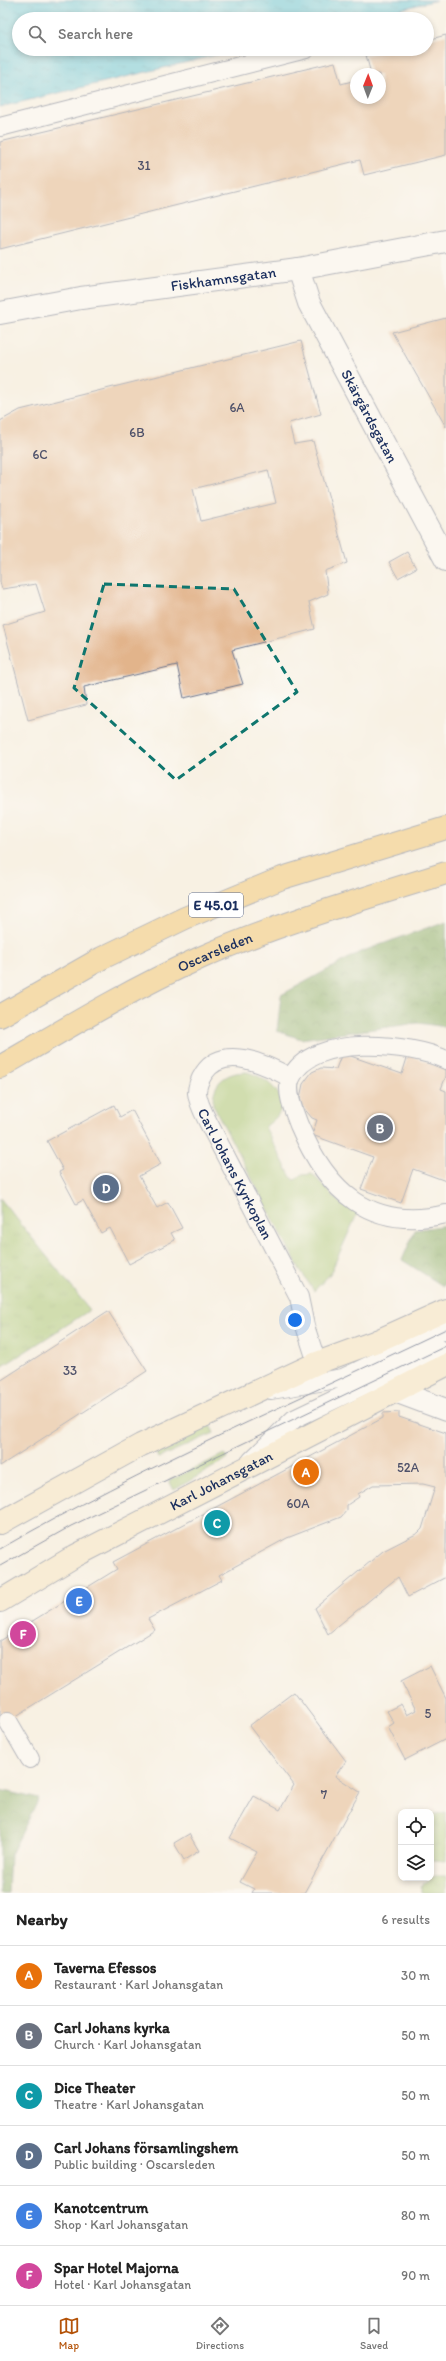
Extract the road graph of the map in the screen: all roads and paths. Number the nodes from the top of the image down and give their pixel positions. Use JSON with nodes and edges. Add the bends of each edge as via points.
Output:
{"nodes":[{"id":1,"x":279,"y":56,"type":"edge"},
{"id":2,"x":0,"y":128,"type":"edge"},
{"id":3,"x":446,"y":241,"type":"edge"},
{"id":4,"x":298,"y":269,"type":"junction"},
{"id":5,"x":0,"y":313,"type":"edge"},
{"id":6,"x":446,"y":560,"type":"edge"},
{"id":7,"x":446,"y":828,"type":"edge"},
{"id":8,"x":446,"y":873,"type":"edge"},
{"id":9,"x":0,"y":1016,"type":"edge"},
{"id":10,"x":446,"y":1060,"type":"edge"},
{"id":11,"x":0,"y":1067,"type":"edge"},
{"id":12,"x":291,"y":1078,"type":"junction"},
{"id":13,"x":446,"y":1214,"type":"edge"},
{"id":14,"x":446,"y":1310,"type":"edge"},
{"id":15,"x":446,"y":1329,"type":"edge"},
{"id":16,"x":377,"y":1341,"type":"junction"},
{"id":17,"x":411,"y":1346,"type":"junction"},
{"id":18,"x":443,"y":1355,"type":"edge"},
{"id":19,"x":317,"y":1363,"type":"junction"},
{"id":20,"x":395,"y":1391,"type":"junction"},
{"id":21,"x":251,"y":1393,"type":"junction"},
{"id":22,"x":446,"y":1410,"type":"edge"},
{"id":23,"x":243,"y":1468,"type":"junction"},
{"id":24,"x":0,"y":1523,"type":"edge"},
{"id":25,"x":0,"y":1601,"type":"edge"},
{"id":26,"x":8,"y":1721,"type":"dead end"},
{"id":27,"x":30,"y":1759,"type":"dead end"}],
"edges":[{"from":1,"to":2,"type":"lane"},
{"from":3,"to":4,"type":"street","name":"Fiskhamnsgatan"},
{"from":4,"to":5,"type":"street","name":"Fiskhamnsgatan","via":[[81,298]]},
{"from":4,"to":6,"type":"street","name":"Skärgårdsgatan","via":[[309,303]]},
{"from":7,"to":9,"type":"highway","number":"E 45.01","via":[[282,878],[185,918],[102,958]]},
{"from":8,"to":11,"type":"highway","name":"Oscarsleden","via":[[294,921],[200,958],[108,1004]]},
{"from":10,"to":12,"type":"lane","via":[[432,1053],[410,1049],[382,1046],[339,1047],[302,1064]]},
{"from":12,"to":13,"type":"lane","via":[[291,1098],[303,1134],[323,1170],[340,1191],[374,1213],[410,1219]]},
{"from":12,"to":19,"type":"lane","name":"Carl Johans Kyrkoplan","via":[[262,1063],[228,1058],[216,1062],[207,1069],[200,1081],[197,1094],[208,1122],[299,1297]]},
{"from":14,"to":16,"type":"street"},
{"from":15,"to":17,"type":"lane"},
{"from":16,"to":17,"type":"street"},
{"from":16,"to":19,"type":"street"},
{"from":17,"to":18,"type":"street"},
{"from":17,"to":21,"type":"lane","via":[[343,1378]]},
{"from":18,"to":20,"type":"street","name":"Karl Johansgatan"},
{"from":18,"to":23,"type":"lane","via":[[294,1419]]},
{"from":19,"to":21,"type":"street"},
{"from":20,"to":22,"type":"street"},
{"from":20,"to":23,"type":"street","name":"Karl Johansgatan"},
{"from":21,"to":24,"type":"street","via":[[134,1449]]},
{"from":23,"to":25,"type":"street","name":"Karl Johansgatan","via":[[75,1556]]},
{"from":26,"to":27,"type":"lane"}]}
